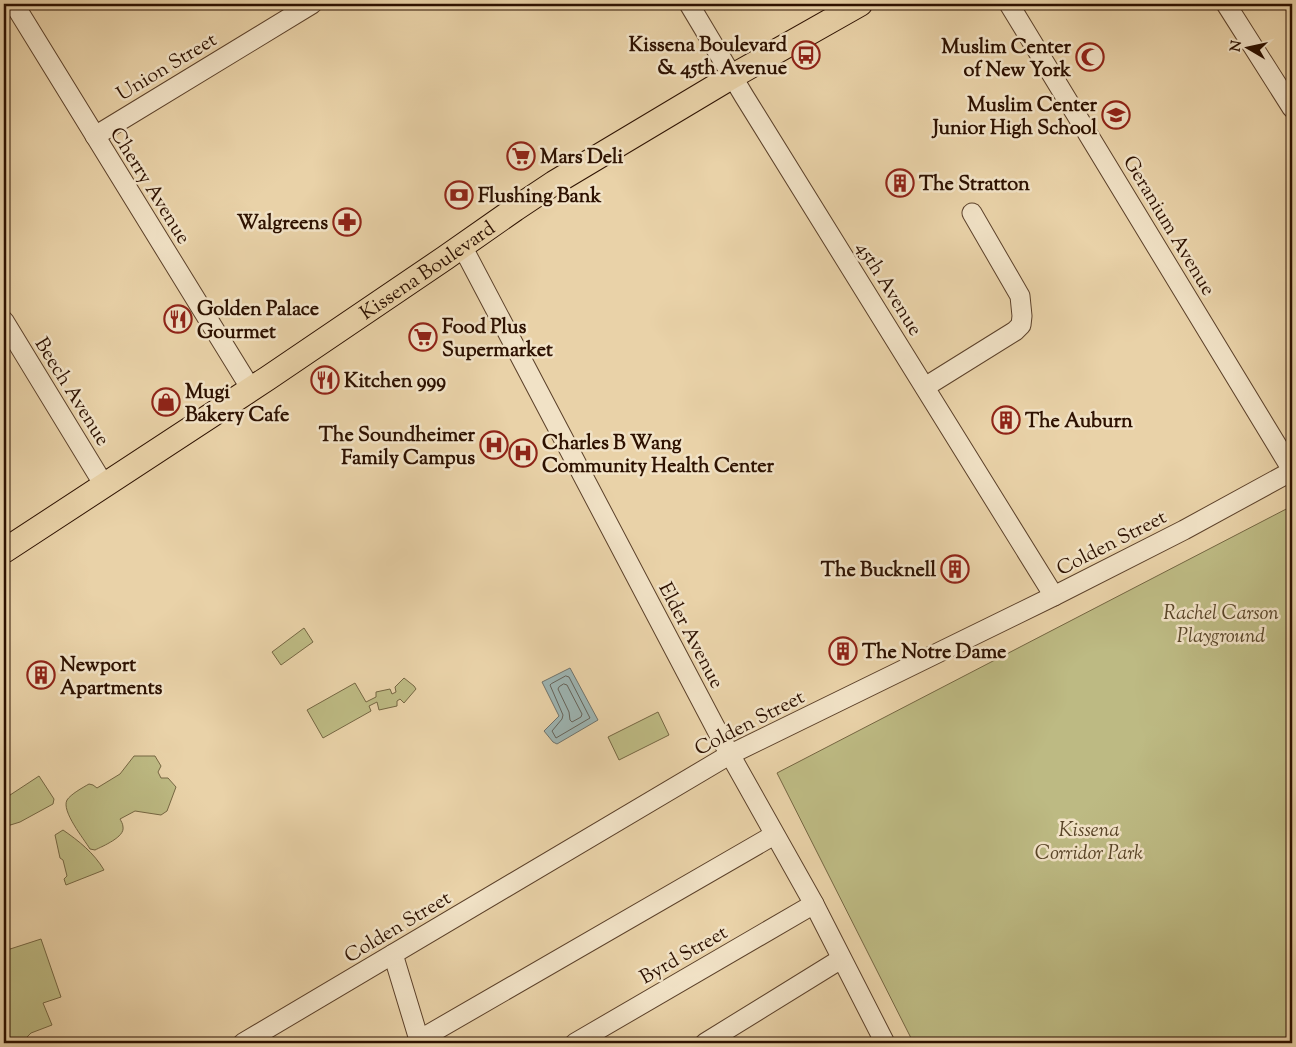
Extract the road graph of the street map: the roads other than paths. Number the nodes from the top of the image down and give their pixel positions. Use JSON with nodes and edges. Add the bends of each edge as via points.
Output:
{"nodes":[{"id":1,"x":14,"y":4,"type":"edge"},
{"id":2,"x":312,"y":4,"type":"edge"},
{"id":3,"x":689,"y":4,"type":"edge"},
{"id":4,"x":860,"y":4,"type":"edge"},
{"id":5,"x":1009,"y":4,"type":"edge"},
{"id":6,"x":1226,"y":4,"type":"edge"},
{"id":7,"x":733,"y":76,"type":"junction"},
{"id":8,"x":1292,"y":108,"type":"edge"},
{"id":9,"x":95,"y":136,"type":"junction"},
{"id":10,"x":972,"y":214,"type":"dead end"},
{"id":11,"x":462,"y":246,"type":"junction"},
{"id":12,"x":4,"y":321,"type":"edge"},
{"id":13,"x":925,"y":387,"type":"junction"},
{"id":14,"x":251,"y":389,"type":"junction"},
{"id":15,"x":1292,"y":471,"type":"edge"},
{"id":16,"x":104,"y":485,"type":"junction"},
{"id":17,"x":4,"y":550,"type":"edge"},
{"id":18,"x":1054,"y":596,"type":"junction"},
{"id":19,"x":730,"y":755,"type":"junction"},
{"id":20,"x":774,"y":835,"type":"junction"},
{"id":21,"x":814,"y":904,"type":"junction"},
{"id":22,"x":393,"y":954,"type":"junction"},
{"id":23,"x":841,"y":959,"type":"junction"},
{"id":24,"x":420,"y":1042,"type":"edge"},
{"id":25,"x":242,"y":1043,"type":"edge"},
{"id":26,"x":575,"y":1043,"type":"edge"},
{"id":27,"x":705,"y":1043,"type":"edge"},
{"id":28,"x":885,"y":1043,"type":"edge"}],
"edges":[{"from":1,"to":9,"type":"street","name":"Cherry Avenue"},
{"from":2,"to":9,"type":"street","name":"Union Street"},
{"from":3,"to":7,"type":"street","name":"45th Avenue"},
{"from":4,"to":7,"type":"main road","name":"Kissena Boulevard"},
{"from":5,"to":15,"type":"street","name":"Geranium Avenue"},
{"from":6,"to":8,"type":"street"},
{"from":7,"to":11,"type":"main road","name":"Kissena Boulevard","via":[[554,183]]},
{"from":7,"to":13,"type":"street","name":"45th Avenue"},
{"from":9,"to":14,"type":"street","name":"Cherry Avenue"},
{"from":10,"to":13,"type":"street","via":[[1020,296],[1021,325]]},
{"from":11,"to":14,"type":"main road","name":"Kissena Boulevard"},
{"from":11,"to":19,"type":"street","name":"Elder Avenue"},
{"from":12,"to":16,"type":"street","name":"Beech Avenue"},
{"from":13,"to":18,"type":"street","name":"45th Avenue"},
{"from":14,"to":16,"type":"main road","name":"Kissena Boulevard"},
{"from":15,"to":18,"type":"street","name":"Colden Street"},
{"from":16,"to":17,"type":"main road","name":"Kissena Boulevard"},
{"from":18,"to":19,"type":"street","name":"Colden Street"},
{"from":19,"to":20,"type":"street","name":"Elder Avenue"},
{"from":19,"to":22,"type":"street","name":"Colden Street"},
{"from":20,"to":21,"type":"street","name":"Elder Avenue"},
{"from":20,"to":24,"type":"street"},
{"from":21,"to":23,"type":"street","name":"Elder Avenue"},
{"from":21,"to":26,"type":"street","name":"Byrd Street"},
{"from":22,"to":24,"type":"street"},
{"from":22,"to":25,"type":"street","name":"Colden Street"},
{"from":23,"to":27,"type":"street"},
{"from":23,"to":28,"type":"street","name":"Elder Avenue"}]}
